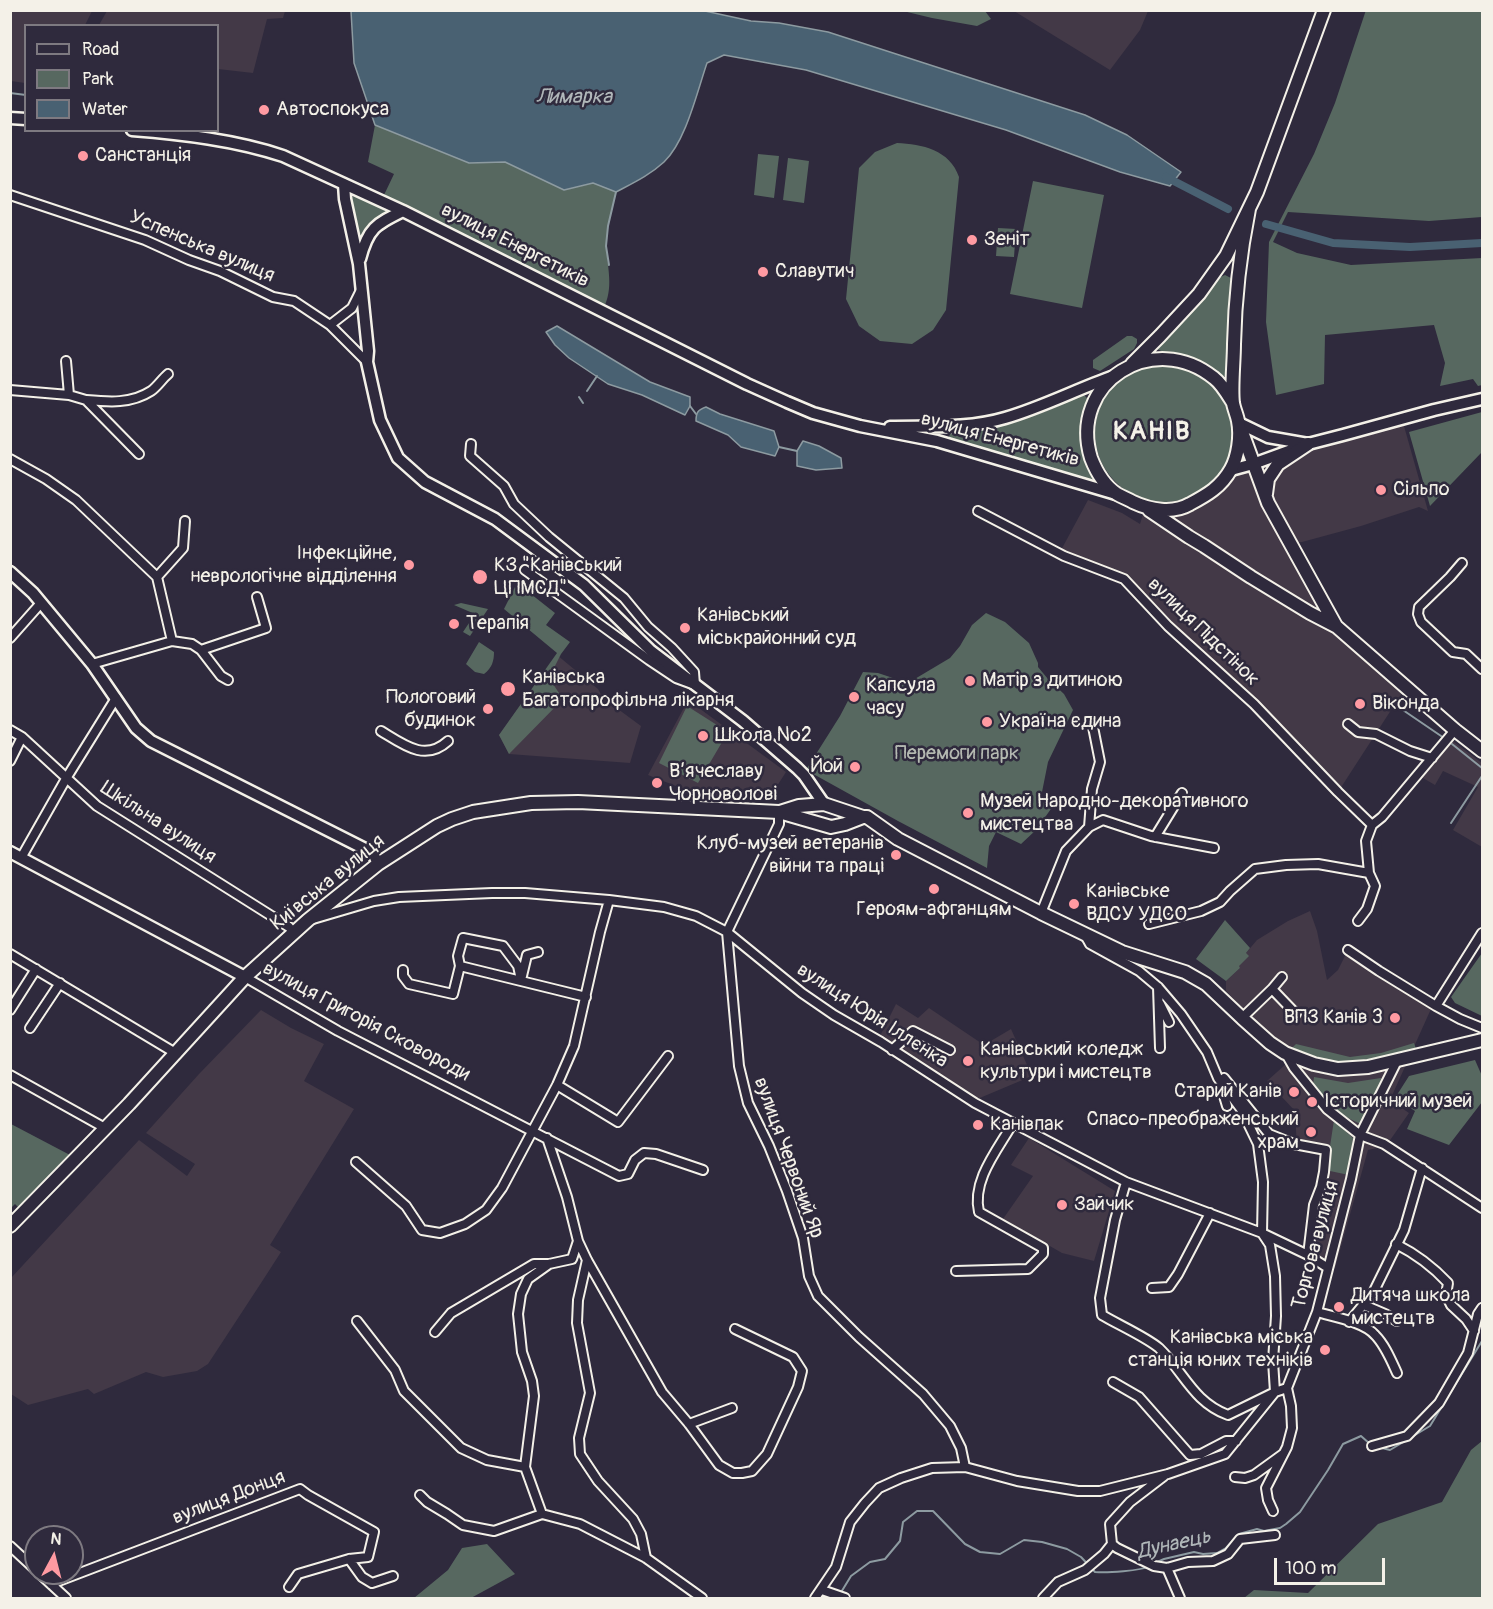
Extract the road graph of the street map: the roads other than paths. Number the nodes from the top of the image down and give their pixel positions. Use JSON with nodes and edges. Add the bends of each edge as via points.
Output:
{"nodes":[{"id":1,"x":1324,"y":10,"type":"edge"},
{"id":2,"x":150,"y":132,"type":"edge"},
{"id":3,"x":344,"y":184,"type":"junction"},
{"id":4,"x":10,"y":195,"type":"edge"},
{"id":5,"x":1249,"y":209,"type":"junction"},
{"id":6,"x":403,"y":211,"type":"junction"},
{"id":7,"x":359,"y":264,"type":"junction"},
{"id":8,"x":361,"y":291,"type":"junction"},
{"id":9,"x":330,"y":325,"type":"junction"},
{"id":10,"x":66,"y":361,"type":"dead end"},
{"id":11,"x":367,"y":362,"type":"junction"},
{"id":12,"x":1132,"y":364,"type":"junction"},
{"id":13,"x":168,"y":374,"type":"dead end"},
{"id":14,"x":1114,"y":376,"type":"junction"},
{"id":15,"x":10,"y":390,"type":"edge"},
{"id":16,"x":69,"y":395,"type":"junction"},
{"id":17,"x":1482,"y":399,"type":"edge"},
{"id":18,"x":86,"y":400,"type":"junction"},
{"id":19,"x":1233,"y":403,"type":"junction"},
{"id":20,"x":1239,"y":423,"type":"junction"},
{"id":21,"x":872,"y":428,"type":"junction"},
{"id":22,"x":471,"y":444,"type":"dead end"},
{"id":23,"x":1308,"y":444,"type":"junction"},
{"id":24,"x":139,"y":454,"type":"dead end"},
{"id":25,"x":10,"y":459,"type":"edge"},
{"id":26,"x":1253,"y":464,"type":"junction"},
{"id":27,"x":1231,"y":470,"type":"junction"},
{"id":28,"x":1117,"y":494,"type":"junction"},
{"id":29,"x":1266,"y":495,"type":"junction"},
{"id":30,"x":1145,"y":508,"type":"junction"},
{"id":31,"x":978,"y":511,"type":"dead end"},
{"id":32,"x":185,"y":521,"type":"dead end"},
{"id":33,"x":1462,"y":563,"type":"dead end"},
{"id":34,"x":525,"y":570,"type":"dead end"},
{"id":35,"x":10,"y":572,"type":"edge"},
{"id":36,"x":157,"y":577,"type":"junction"},
{"id":37,"x":257,"y":597,"type":"dead end"},
{"id":38,"x":41,"y":603,"type":"junction"},
{"id":39,"x":1337,"y":627,"type":"junction"},
{"id":40,"x":10,"y":638,"type":"edge"},
{"id":41,"x":172,"y":641,"type":"junction"},
{"id":42,"x":201,"y":650,"type":"junction"},
{"id":43,"x":92,"y":664,"type":"junction"},
{"id":44,"x":1482,"y":669,"type":"edge"},
{"id":45,"x":228,"y":680,"type":"dead end"},
{"id":46,"x":695,"y":685,"type":"junction"},
{"id":47,"x":116,"y":698,"type":"junction"},
{"id":48,"x":1092,"y":722,"type":"dead end"},
{"id":49,"x":1348,"y":724,"type":"dead end"},
{"id":50,"x":10,"y":730,"type":"edge"},
{"id":51,"x":1455,"y":730,"type":"junction"},
{"id":52,"x":381,"y":731,"type":"dead end"},
{"id":53,"x":22,"y":737,"type":"junction"},
{"id":54,"x":448,"y":741,"type":"dead end"},
{"id":55,"x":1482,"y":751,"type":"edge"},
{"id":56,"x":1432,"y":758,"type":"junction"},
{"id":57,"x":10,"y":761,"type":"edge"},
{"id":58,"x":67,"y":777,"type":"junction"},
{"id":59,"x":1182,"y":793,"type":"dead end"},
{"id":60,"x":824,"y":804,"type":"junction"},
{"id":61,"x":778,"y":812,"type":"junction"},
{"id":62,"x":863,"y":817,"type":"junction"},
{"id":63,"x":1372,"y":825,"type":"junction"},
{"id":64,"x":1089,"y":827,"type":"junction"},
{"id":65,"x":1155,"y":837,"type":"junction"},
{"id":66,"x":1214,"y":848,"type":"dead end"},
{"id":67,"x":10,"y":852,"type":"edge"},
{"id":68,"x":21,"y":858,"type":"junction"},
{"id":69,"x":378,"y":864,"type":"junction"},
{"id":70,"x":1369,"y":873,"type":"junction"},
{"id":71,"x":609,"y":900,"type":"junction"},
{"id":72,"x":1041,"y":913,"type":"junction"},
{"id":73,"x":308,"y":920,"type":"junction"},
{"id":74,"x":1358,"y":921,"type":"dead end"},
{"id":75,"x":1149,"y":924,"type":"dead end"},
{"id":76,"x":727,"y":932,"type":"junction"},
{"id":77,"x":294,"y":933,"type":"junction"},
{"id":78,"x":1084,"y":933,"type":"junction"},
{"id":79,"x":1482,"y":933,"type":"edge"},
{"id":80,"x":1348,"y":950,"type":"dead end"},
{"id":81,"x":538,"y":952,"type":"dead end"},
{"id":82,"x":10,"y":954,"type":"edge"},
{"id":83,"x":460,"y":966,"type":"junction"},
{"id":84,"x":36,"y":969,"type":"junction"},
{"id":85,"x":404,"y":970,"type":"dead end"},
{"id":86,"x":245,"y":977,"type":"junction"},
{"id":87,"x":1282,"y":977,"type":"dead end"},
{"id":88,"x":521,"y":980,"type":"junction"},
{"id":89,"x":60,"y":983,"type":"junction"},
{"id":90,"x":1158,"y":987,"type":"junction"},
{"id":91,"x":1272,"y":988,"type":"junction"},
{"id":92,"x":586,"y":997,"type":"junction"},
{"id":93,"x":1158,"y":1000,"type":"junction"},
{"id":94,"x":1436,"y":1006,"type":"junction"},
{"id":95,"x":10,"y":1010,"type":"edge"},
{"id":96,"x":1296,"y":1014,"type":"dead end"},
{"id":97,"x":1242,"y":1018,"type":"junction"},
{"id":98,"x":1169,"y":1022,"type":"dead end"},
{"id":99,"x":30,"y":1028,"type":"dead end"},
{"id":100,"x":1482,"y":1028,"type":"edge"},
{"id":101,"x":1482,"y":1040,"type":"edge"},
{"id":102,"x":1160,"y":1048,"type":"dead end"},
{"id":103,"x":892,"y":1050,"type":"junction"},
{"id":104,"x":950,"y":1050,"type":"dead end"},
{"id":105,"x":177,"y":1053,"type":"junction"},
{"id":106,"x":1285,"y":1053,"type":"junction"},
{"id":107,"x":668,"y":1056,"type":"dead end"},
{"id":108,"x":1397,"y":1061,"type":"junction"},
{"id":109,"x":1214,"y":1069,"type":"junction"},
{"id":110,"x":10,"y":1075,"type":"edge"},
{"id":111,"x":1218,"y":1078,"type":"junction"},
{"id":112,"x":557,"y":1084,"type":"junction"},
{"id":113,"x":1227,"y":1106,"type":"dead end"},
{"id":114,"x":105,"y":1128,"type":"junction"},
{"id":115,"x":1010,"y":1128,"type":"dead end"},
{"id":116,"x":531,"y":1130,"type":"junction"},
{"id":117,"x":1360,"y":1135,"type":"junction"},
{"id":118,"x":547,"y":1138,"type":"junction"},
{"id":119,"x":356,"y":1161,"type":"dead end"},
{"id":120,"x":1422,"y":1168,"type":"junction"},
{"id":121,"x":703,"y":1170,"type":"dead end"},
{"id":122,"x":1126,"y":1182,"type":"junction"},
{"id":123,"x":1482,"y":1208,"type":"edge"},
{"id":124,"x":1210,"y":1213,"type":"junction"},
{"id":125,"x":10,"y":1226,"type":"edge"},
{"id":126,"x":1262,"y":1233,"type":"junction"},
{"id":127,"x":578,"y":1241,"type":"junction"},
{"id":128,"x":1396,"y":1245,"type":"junction"},
{"id":129,"x":1308,"y":1255,"type":"junction"},
{"id":130,"x":587,"y":1260,"type":"junction"},
{"id":131,"x":549,"y":1264,"type":"junction"},
{"id":132,"x":1328,"y":1268,"type":"junction"},
{"id":133,"x":956,"y":1271,"type":"dead end"},
{"id":134,"x":1152,"y":1288,"type":"dead end"},
{"id":135,"x":1364,"y":1305,"type":"junction"},
{"id":136,"x":1482,"y":1308,"type":"edge"},
{"id":137,"x":1317,"y":1312,"type":"junction"},
{"id":138,"x":1397,"y":1321,"type":"dead end"},
{"id":139,"x":357,"y":1322,"type":"dead end"},
{"id":140,"x":1349,"y":1322,"type":"junction"},
{"id":141,"x":735,"y":1329,"type":"dead end"},
{"id":142,"x":1474,"y":1331,"type":"junction"},
{"id":143,"x":435,"y":1332,"type":"dead end"},
{"id":144,"x":1397,"y":1373,"type":"dead end"},
{"id":145,"x":1113,"y":1382,"type":"dead end"},
{"id":146,"x":1287,"y":1388,"type":"junction"},
{"id":147,"x":1275,"y":1392,"type":"junction"},
{"id":148,"x":732,"y":1408,"type":"dead end"},
{"id":149,"x":689,"y":1424,"type":"junction"},
{"id":150,"x":1236,"y":1441,"type":"junction"},
{"id":151,"x":1372,"y":1446,"type":"dead end"},
{"id":152,"x":714,"y":1450,"type":"dead end"},
{"id":153,"x":1284,"y":1453,"type":"junction"},
{"id":154,"x":525,"y":1467,"type":"junction"},
{"id":155,"x":965,"y":1467,"type":"junction"},
{"id":156,"x":1168,"y":1474,"type":"junction"},
{"id":157,"x":1235,"y":1477,"type":"dead end"},
{"id":158,"x":420,"y":1495,"type":"dead end"},
{"id":159,"x":1273,"y":1511,"type":"dead end"},
{"id":160,"x":542,"y":1514,"type":"junction"},
{"id":161,"x":1275,"y":1535,"type":"dead end"},
{"id":162,"x":1112,"y":1544,"type":"junction"},
{"id":163,"x":10,"y":1546,"type":"edge"},
{"id":164,"x":646,"y":1558,"type":"junction"},
{"id":165,"x":24,"y":1559,"type":"edge"},
{"id":166,"x":349,"y":1559,"type":"junction"},
{"id":167,"x":1167,"y":1568,"type":"junction"},
{"id":168,"x":84,"y":1571,"type":"edge"},
{"id":169,"x":393,"y":1576,"type":"dead end"},
{"id":170,"x":52,"y":1585,"type":"edge"},
{"id":171,"x":289,"y":1587,"type":"dead end"},
{"id":172,"x":822,"y":1590,"type":"junction"},
{"id":173,"x":66,"y":1599,"type":"edge"},
{"id":174,"x":702,"y":1599,"type":"edge"},
{"id":175,"x":815,"y":1599,"type":"edge"},
{"id":176,"x":845,"y":1599,"type":"edge"},
{"id":177,"x":1043,"y":1599,"type":"edge"},
{"id":178,"x":1179,"y":1599,"type":"edge"}],
"edges":[{"from":1,"to":5,"type":"main road"},
{"from":2,"to":3,"type":"street","name":"вулиця Енергетиків","via":[[263,150]]},
{"from":3,"to":6,"type":"street","name":"вулиця Енергетиків"},
{"from":3,"to":7,"type":"street"},
{"from":4,"to":9,"type":"street","name":"Успенська вулиця","via":[[144,240],[273,297],[294,302]]},
{"from":5,"to":12,"type":"main road","via":[[1226,256],[1199,294]]},
{"from":5,"to":19,"type":"main road","via":[[1237,290]]},
{"from":6,"to":7,"type":"street","via":[[378,224],[364,243]]},
{"from":6,"to":21,"type":"street","name":"вулиця Енергетиків","via":[[747,384],[813,413]]},
{"from":7,"to":8,"type":"street"},
{"from":8,"to":9,"type":"street","via":[[352,308]]},
{"from":8,"to":11,"type":"street"},
{"from":9,"to":11,"type":"street","name":"Успенська вулиця"},
{"from":10,"to":16,"type":"street"},
{"from":11,"to":46,"type":"street","via":[[380,420],[398,458],[425,482],[495,519],[584,585],[651,651]]},
{"from":12,"to":14,"type":"main road"},
{"from":12,"to":19,"type":"main road","via":[[1161,358],[1191,363],[1216,379]]},
{"from":13,"to":18,"type":"street","via":[[152,390],[132,400]]},
{"from":14,"to":21,"type":"street","name":"вулиця Енергетиків","via":[[1004,418],[970,425]]},
{"from":14,"to":28,"type":"main road","via":[[1099,393],[1087,428],[1094,465]]},
{"from":15,"to":16,"type":"street"},
{"from":16,"to":18,"type":"street"},
{"from":17,"to":23,"type":"street"},
{"from":18,"to":24,"type":"street"},
{"from":19,"to":20,"type":"main road"},
{"from":20,"to":23,"type":"street","via":[[1268,436]]},
{"from":20,"to":26,"type":"main road"},
{"from":20,"to":27,"type":"main road","via":[[1239,447]]},
{"from":21,"to":28,"type":"street","name":"вулиця Енергетиків","via":[[937,441]]},
{"from":22,"to":46,"type":"street","via":[[470,456],[504,486],[514,504],[624,598],[694,672]]},
{"from":23,"to":26,"type":"street"},
{"from":23,"to":29,"type":"main road","via":[[1278,464],[1268,479]]},
{"from":25,"to":36,"type":"street","via":[[76,500]]},
{"from":26,"to":27,"type":"street"},
{"from":26,"to":29,"type":"main road"},
{"from":27,"to":30,"type":"main road","via":[[1214,490],[1186,506]]},
{"from":28,"to":30,"type":"main road"},
{"from":29,"to":39,"type":"main road"},
{"from":30,"to":39,"type":"main road","via":[[1260,583]]},
{"from":31,"to":63,"type":"street","name":"вулиця Підстінок","via":[[1064,556],[1124,579]]},
{"from":32,"to":36,"type":"street","via":[[183,548]]},
{"from":33,"to":44,"type":"street","via":[[1419,607],[1418,614],[1421,622],[1454,652],[1466,654]]},
{"from":34,"to":46,"type":"street","via":[[676,678]]},
{"from":35,"to":38,"type":"street"},
{"from":36,"to":41,"type":"street"},
{"from":37,"to":42,"type":"street","via":[[267,628]]},
{"from":38,"to":40,"type":"street"},
{"from":38,"to":43,"type":"street"},
{"from":39,"to":51,"type":"main road"},
{"from":41,"to":42,"type":"street","via":[[192,644]]},
{"from":41,"to":43,"type":"street"},
{"from":42,"to":45,"type":"street"},
{"from":43,"to":47,"type":"street"},
{"from":46,"to":60,"type":"street","via":[[797,768]]},
{"from":47,"to":58,"type":"street"},
{"from":47,"to":69,"type":"street","via":[[136,728],[151,741],[373,853]]},
{"from":48,"to":64,"type":"street","via":[[1100,762],[1092,789]]},
{"from":49,"to":56,"type":"street","via":[[1358,732],[1376,734]]},
{"from":50,"to":53,"type":"street","name":"Шкільна вулиця"},
{"from":51,"to":55,"type":"main road"},
{"from":51,"to":56,"type":"street"},
{"from":52,"to":54,"type":"street","via":[[421,752],[439,749]]},
{"from":53,"to":57,"type":"street"},
{"from":53,"to":58,"type":"street","name":"Шкільна вулиця"},
{"from":56,"to":63,"type":"street"},
{"from":58,"to":68,"type":"street"},
{"from":58,"to":77,"type":"street","name":"Шкільна вулиця","via":[[97,806]]},
{"from":59,"to":65,"type":"street"},
{"from":60,"to":61,"type":"main road","name":"Київська вулиця"},
{"from":60,"to":62,"type":"main road"},
{"from":61,"to":62,"type":"main road","name":"Київська вулиця","via":[[831,827]]},
{"from":61,"to":69,"type":"main road","name":"Київська вулиця","via":[[531,803],[452,819]]},
{"from":61,"to":76,"type":"street","via":[[778,824]]},
{"from":62,"to":72,"type":"main road"},
{"from":63,"to":70,"type":"street","via":[[1366,841]]},
{"from":64,"to":65,"type":"street","via":[[1104,820]]},
{"from":64,"to":72,"type":"street","via":[[1066,851]]},
{"from":65,"to":66,"type":"street"},
{"from":67,"to":68,"type":"street","name":"вулиця Григорія Сковороди"},
{"from":68,"to":86,"type":"street","name":"вулиця Григорія Сковороди"},
{"from":69,"to":73,"type":"main road","name":"Київська вулиця"},
{"from":70,"to":74,"type":"street","via":[[1375,886]]},
{"from":70,"to":75,"type":"street","via":[[1318,864],[1255,869],[1220,902]]},
{"from":71,"to":73,"type":"street","name":"вулиця Юрія Іллєнка","via":[[525,893],[399,897]]},
{"from":71,"to":76,"type":"street","name":"вулиця Юрія Іллєнка","via":[[664,907],[696,916]]},
{"from":71,"to":92,"type":"street"},
{"from":72,"to":78,"type":"main road"},
{"from":73,"to":77,"type":"main road","name":"Київська вулиця"},
{"from":76,"to":103,"type":"street","name":"вулиця Юрія Іллєнка","via":[[810,998]]},
{"from":76,"to":155,"type":"street","name":"вулиця Червоний Яр","via":[[739,1066],[748,1103],[769,1146],[803,1238],[809,1276],[818,1296],[923,1394],[950,1426]]},
{"from":77,"to":86,"type":"main road","name":"Київська вулиця"},
{"from":78,"to":90,"type":"street","via":[[1090,944]]},
{"from":78,"to":97,"type":"main road","via":[[1122,952],[1185,972],[1206,984]]},
{"from":79,"to":94,"type":"street"},
{"from":80,"to":94,"type":"street"},
{"from":81,"to":88,"type":"street","via":[[526,955]]},
{"from":82,"to":84,"type":"street"},
{"from":83,"to":85,"type":"street","via":[[453,994],[409,984]]},
{"from":83,"to":88,"type":"street"},
{"from":83,"to":88,"type":"street","via":[[458,956],[463,938],[503,946],[518,966]]},
{"from":84,"to":89,"type":"street"},
{"from":84,"to":95,"type":"street"},
{"from":86,"to":105,"type":"main road","name":"Київська вулиця"},
{"from":86,"to":116,"type":"street","name":"вулиця Григорія Сковороди","via":[[338,1031]]},
{"from":87,"to":91,"type":"street"},
{"from":88,"to":92,"type":"street"},
{"from":89,"to":99,"type":"street"},
{"from":89,"to":105,"type":"street"},
{"from":90,"to":93,"type":"street"},
{"from":90,"to":109,"type":"street","via":[[1207,1052]]},
{"from":91,"to":96,"type":"street"},
{"from":91,"to":97,"type":"street"},
{"from":92,"to":112,"type":"street","via":[[574,1046]]},
{"from":93,"to":98,"type":"street"},
{"from":93,"to":102,"type":"street"},
{"from":94,"to":100,"type":"street"},
{"from":97,"to":106,"type":"main road"},
{"from":101,"to":108,"type":"main road"},
{"from":103,"to":104,"type":"street","via":[[913,1031]]},
{"from":103,"to":122,"type":"street","name":"вулиця Юрія Іллєнка","via":[[975,1103]]},
{"from":105,"to":114,"type":"main road","name":"Київська вулиця"},
{"from":106,"to":108,"type":"main road","via":[[1338,1069]]},
{"from":106,"to":117,"type":"street","via":[[1328,1109]]},
{"from":107,"to":112,"type":"street","via":[[618,1122]]},
{"from":108,"to":117,"type":"street","name":"Торгова вулиця"},
{"from":109,"to":111,"type":"street"},
{"from":109,"to":129,"type":"street","via":[[1269,1134],[1326,1150]]},
{"from":110,"to":114,"type":"street"},
{"from":111,"to":113,"type":"street"},
{"from":111,"to":126,"type":"street","via":[[1241,1109],[1258,1144],[1263,1182]]},
{"from":112,"to":116,"type":"street"},
{"from":114,"to":125,"type":"main road","name":"Київська вулиця"},
{"from":115,"to":133,"type":"street","via":[[986,1168],[976,1201],[979,1212],[1043,1248],[1043,1254],[1028,1269]]},
{"from":116,"to":118,"type":"street","name":"вулиця Григорія Сковороди"},
{"from":116,"to":119,"type":"street","via":[[502,1188],[486,1210],[465,1224],[440,1233],[422,1230],[406,1206]]},
{"from":117,"to":120,"type":"street","via":[[1384,1144]]},
{"from":117,"to":132,"type":"street","name":"Торгова вулиця"},
{"from":118,"to":121,"type":"street","name":"вулиця Григорія Сковороди","via":[[619,1176],[628,1174],[644,1153]]},
{"from":118,"to":127,"type":"street"},
{"from":120,"to":123,"type":"street"},
{"from":120,"to":128,"type":"street"},
{"from":122,"to":124,"type":"street","name":"вулиця Юрія Іллєнка"},
{"from":122,"to":147,"type":"street","via":[[1100,1298],[1102,1315],[1156,1346],[1202,1400],[1218,1411],[1228,1415]]},
{"from":124,"to":126,"type":"street","name":"вулиця Юрія Іллєнка"},
{"from":124,"to":134,"type":"street","via":[[1169,1287]]},
{"from":126,"to":129,"type":"street","name":"вулиця Юрія Іллєнка"},
{"from":126,"to":147,"type":"street","via":[[1270,1245],[1275,1276]]},
{"from":127,"to":130,"type":"street"},
{"from":127,"to":131,"type":"street","via":[[572,1259]]},
{"from":128,"to":135,"type":"street"},
{"from":128,"to":142,"type":"street","via":[[1439,1273],[1448,1283],[1446,1295],[1451,1305]]},
{"from":129,"to":132,"type":"street","name":"вулиця Юрія Іллєнка"},
{"from":130,"to":149,"type":"street","via":[[662,1392]]},
{"from":130,"to":164,"type":"street","via":[[577,1323],[590,1393],[579,1438],[580,1454],[633,1520],[641,1534]]},
{"from":131,"to":143,"type":"street","via":[[534,1264],[451,1312]]},
{"from":131,"to":154,"type":"street","via":[[528,1279],[518,1314],[522,1352],[534,1396]]},
{"from":132,"to":137,"type":"street","name":"Торгова вулиця"},
{"from":135,"to":138,"type":"street"},
{"from":135,"to":140,"type":"street"},
{"from":136,"to":142,"type":"street"},
{"from":137,"to":140,"type":"street"},
{"from":137,"to":146,"type":"street","name":"Торгова вулиця"},
{"from":139,"to":154,"type":"street","via":[[395,1370],[404,1391],[462,1448],[487,1460]]},
{"from":140,"to":144,"type":"street","via":[[1376,1335]]},
{"from":141,"to":149,"type":"street","via":[[793,1357],[802,1371],[767,1454],[752,1471],[733,1473],[719,1465]]},
{"from":142,"to":151,"type":"street","via":[[1468,1353],[1439,1402],[1407,1436]]},
{"from":145,"to":150,"type":"street","via":[[1139,1397],[1190,1455]]},
{"from":146,"to":147,"type":"street"},
{"from":146,"to":153,"type":"street","via":[[1292,1428]]},
{"from":147,"to":150,"type":"street"},
{"from":148,"to":149,"type":"street"},
{"from":149,"to":152,"type":"street"},
{"from":150,"to":156,"type":"street","via":[[1225,1454]]},
{"from":153,"to":157,"type":"street","via":[[1254,1474]]},
{"from":153,"to":159,"type":"street","via":[[1266,1488]]},
{"from":154,"to":160,"type":"street"},
{"from":155,"to":156,"type":"street","via":[[1078,1491],[1100,1491]]},
{"from":155,"to":172,"type":"street","via":[[932,1468],[879,1488],[850,1522],[836,1567]]},
{"from":156,"to":162,"type":"street","via":[[1130,1502],[1110,1524]]},
{"from":158,"to":160,"type":"street","via":[[463,1525],[494,1531]]},
{"from":160,"to":164,"type":"street","via":[[580,1524]]},
{"from":161,"to":167,"type":"street","via":[[1240,1539],[1228,1554],[1213,1562],[1188,1562]]},
{"from":162,"to":167,"type":"street","via":[[1151,1565]]},
{"from":162,"to":177,"type":"street","via":[[1085,1570],[1058,1582]]},
{"from":163,"to":165,"type":"street"},
{"from":164,"to":174,"type":"street"},
{"from":166,"to":168,"type":"street","name":"вулиця Донця","via":[[368,1557],[374,1532],[300,1489]]},
{"from":166,"to":169,"type":"street","via":[[362,1577],[372,1582]]},
{"from":166,"to":171,"type":"street","name":"вулиця Донця","via":[[298,1574]]},
{"from":167,"to":178,"type":"street"},
{"from":170,"to":173,"type":"street"},
{"from":172,"to":175,"type":"street"},
{"from":172,"to":176,"type":"street"}]}
